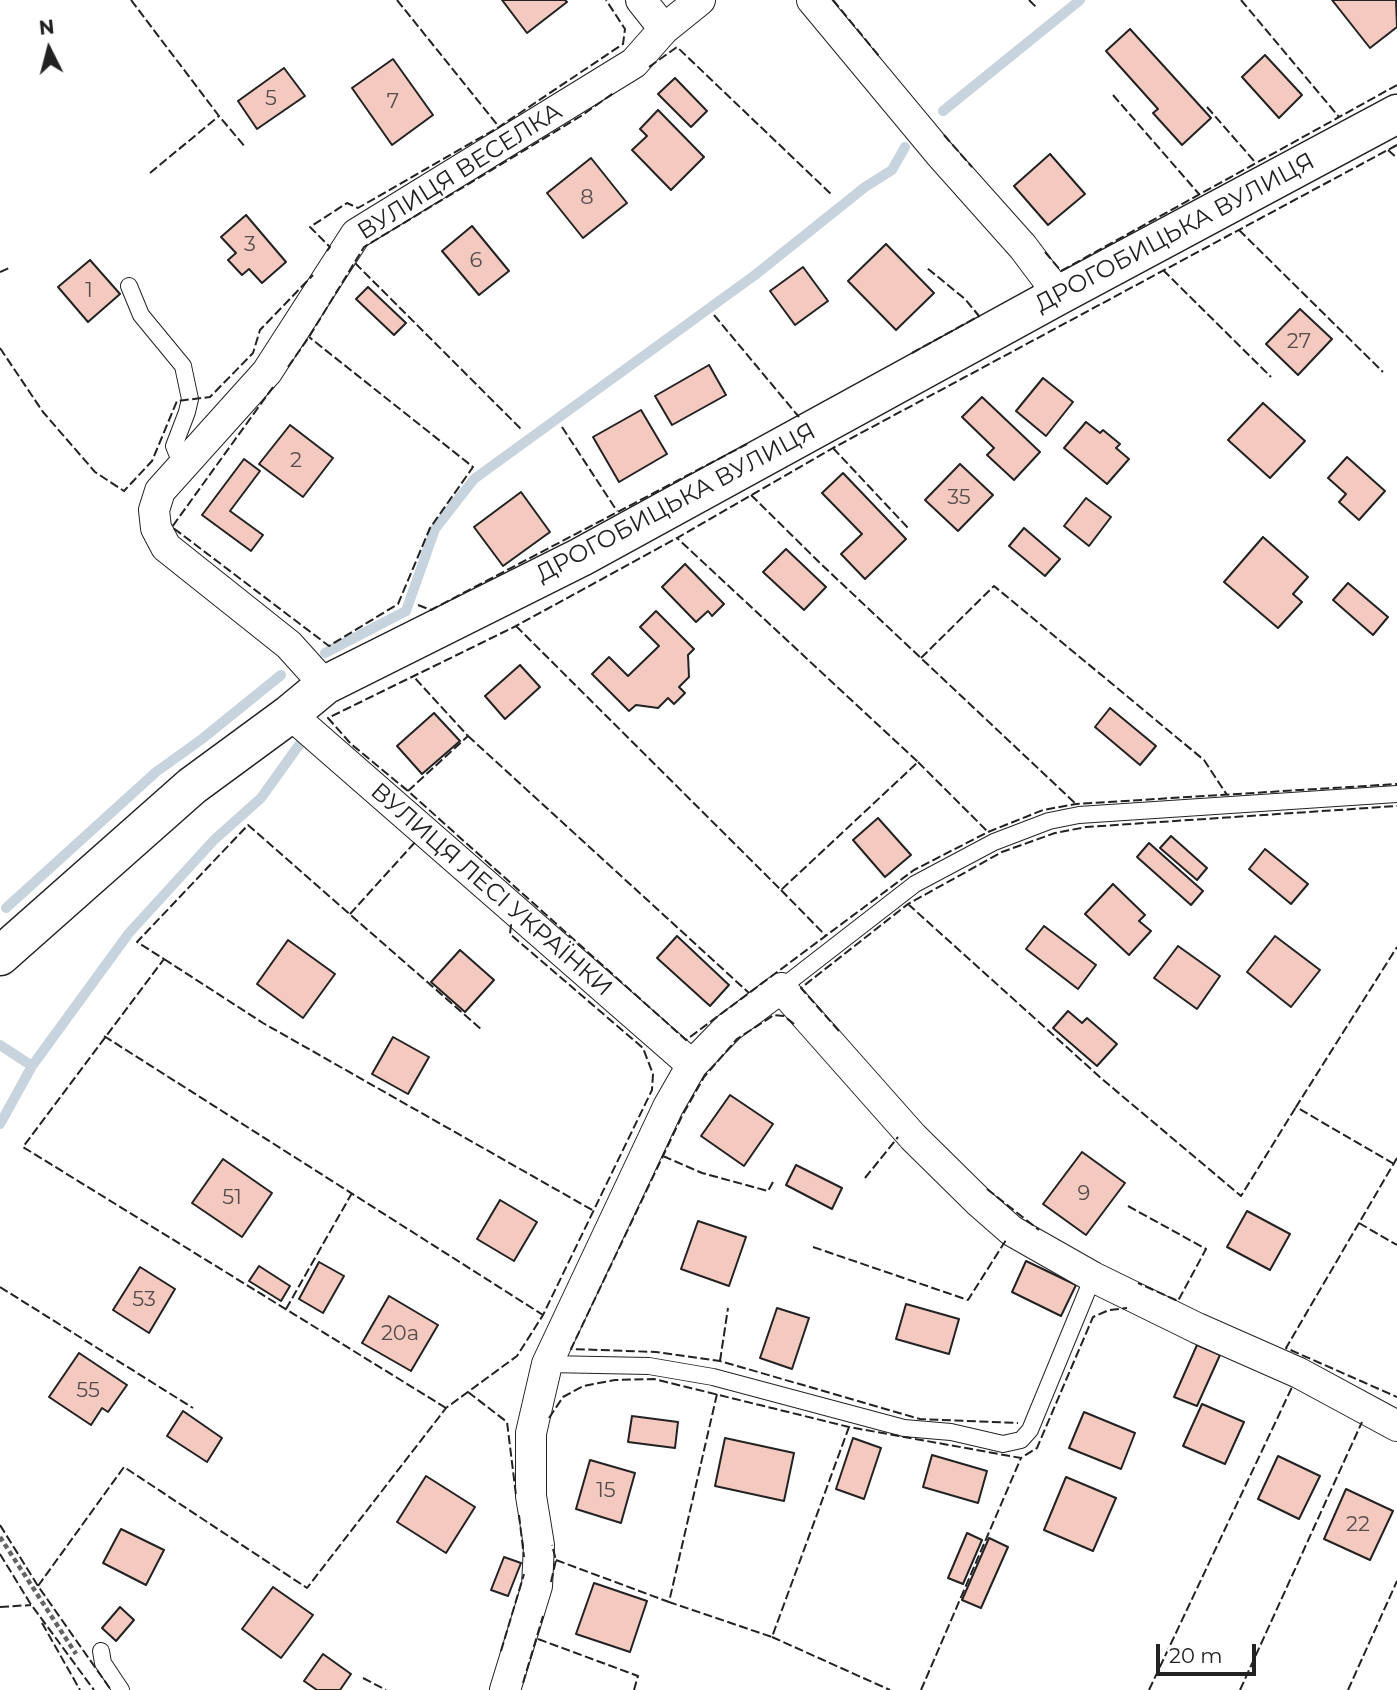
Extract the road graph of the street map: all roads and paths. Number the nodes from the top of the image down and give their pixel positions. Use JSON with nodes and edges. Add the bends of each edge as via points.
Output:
{"nodes":[{"id":1,"x":640,"y":0,"type":"edge"},
{"id":2,"x":700,"y":0,"type":"edge"},
{"id":3,"x":812,"y":0,"type":"edge"},
{"id":4,"x":664,"y":29,"type":"junction"},
{"id":5,"x":1397,"y":114,"type":"edge"},
{"id":6,"x":129,"y":286,"type":"dead end"},
{"id":7,"x":1059,"y":295,"type":"junction"},
{"id":8,"x":182,"y":466,"type":"junction"},
{"id":9,"x":325,"y":685,"type":"junction"},
{"id":10,"x":290,"y":714,"type":"junction"},
{"id":11,"x":1397,"y":794,"type":"edge"},
{"id":12,"x":3,"y":948,"type":"edge"},
{"id":13,"x":781,"y":988,"type":"junction"},
{"id":14,"x":692,"y":1065,"type":"junction"},
{"id":15,"x":1093,"y":1277,"type":"junction"},
{"id":16,"x":547,"y":1364,"type":"junction"},
{"id":17,"x":1397,"y":1426,"type":"edge"},
{"id":18,"x":0,"y":1537,"type":"edge"},
{"id":19,"x":101,"y":1651,"type":"dead end"},
{"id":20,"x":79,"y":1657,"type":"dead end"},
{"id":21,"x":121,"y":1690,"type":"edge"},
{"id":22,"x":505,"y":1690,"type":"edge"}],
"edges":[{"from":1,"to":4,"type":"street"},
{"from":2,"to":4,"type":"street","name":"ВУЛИЦЯ ВЕСЕЛКА"},
{"from":3,"to":7,"type":"street"},
{"from":4,"to":8,"type":"street","name":"ВУЛИЦЯ ВЕСЕЛКА","via":[[634,63],[356,234],[267,372]]},
{"from":5,"to":7,"type":"street","name":"ДРОГОБИЦЬКА ВУЛИЦЯ"},
{"from":6,"to":8,"type":"lane","via":[[141,315],[183,366],[190,399],[174,446]]},
{"from":7,"to":9,"type":"street","name":"ДРОГОБИЦЬКА ВУЛИЦЯ","via":[[581,557]]},
{"from":8,"to":9,"type":"street","name":"ВУЛИЦЯ ВЕСЕЛКА","via":[[160,491],[154,510],[156,528],[166,547],[289,645]]},
{"from":9,"to":10,"type":"street","name":"ДРОГОБИЦЬКА ВУЛИЦЯ"},
{"from":10,"to":12,"type":"street","name":"ДРОГОБИЦЬКА ВУЛИЦЯ","via":[[192,786]]},
{"from":10,"to":14,"type":"street","name":"ВУЛИЦЯ ЛЕСІ УКРАЇНКИ"},
{"from":11,"to":13,"type":"lane","via":[[1079,815],[1049,821],[994,842],[915,884]]},
{"from":13,"to":14,"type":"street","via":[[729,1027]]},
{"from":13,"to":15,"type":"street","via":[[913,1137],[980,1203],[1012,1231]]},
{"from":14,"to":16,"type":"street"},
{"from":15,"to":16,"type":"lane","via":[[1030,1430],[1021,1440],[1003,1444],[951,1432],[904,1428],[713,1377],[649,1366]]},
{"from":15,"to":17,"type":"street","via":[[1299,1373]]},
{"from":16,"to":22,"type":"street","via":[[531,1433],[531,1496],[539,1545],[537,1586]]},
{"from":18,"to":20,"type":"path"},
{"from":19,"to":21,"type":"lane","via":[[103,1663]]}]}
